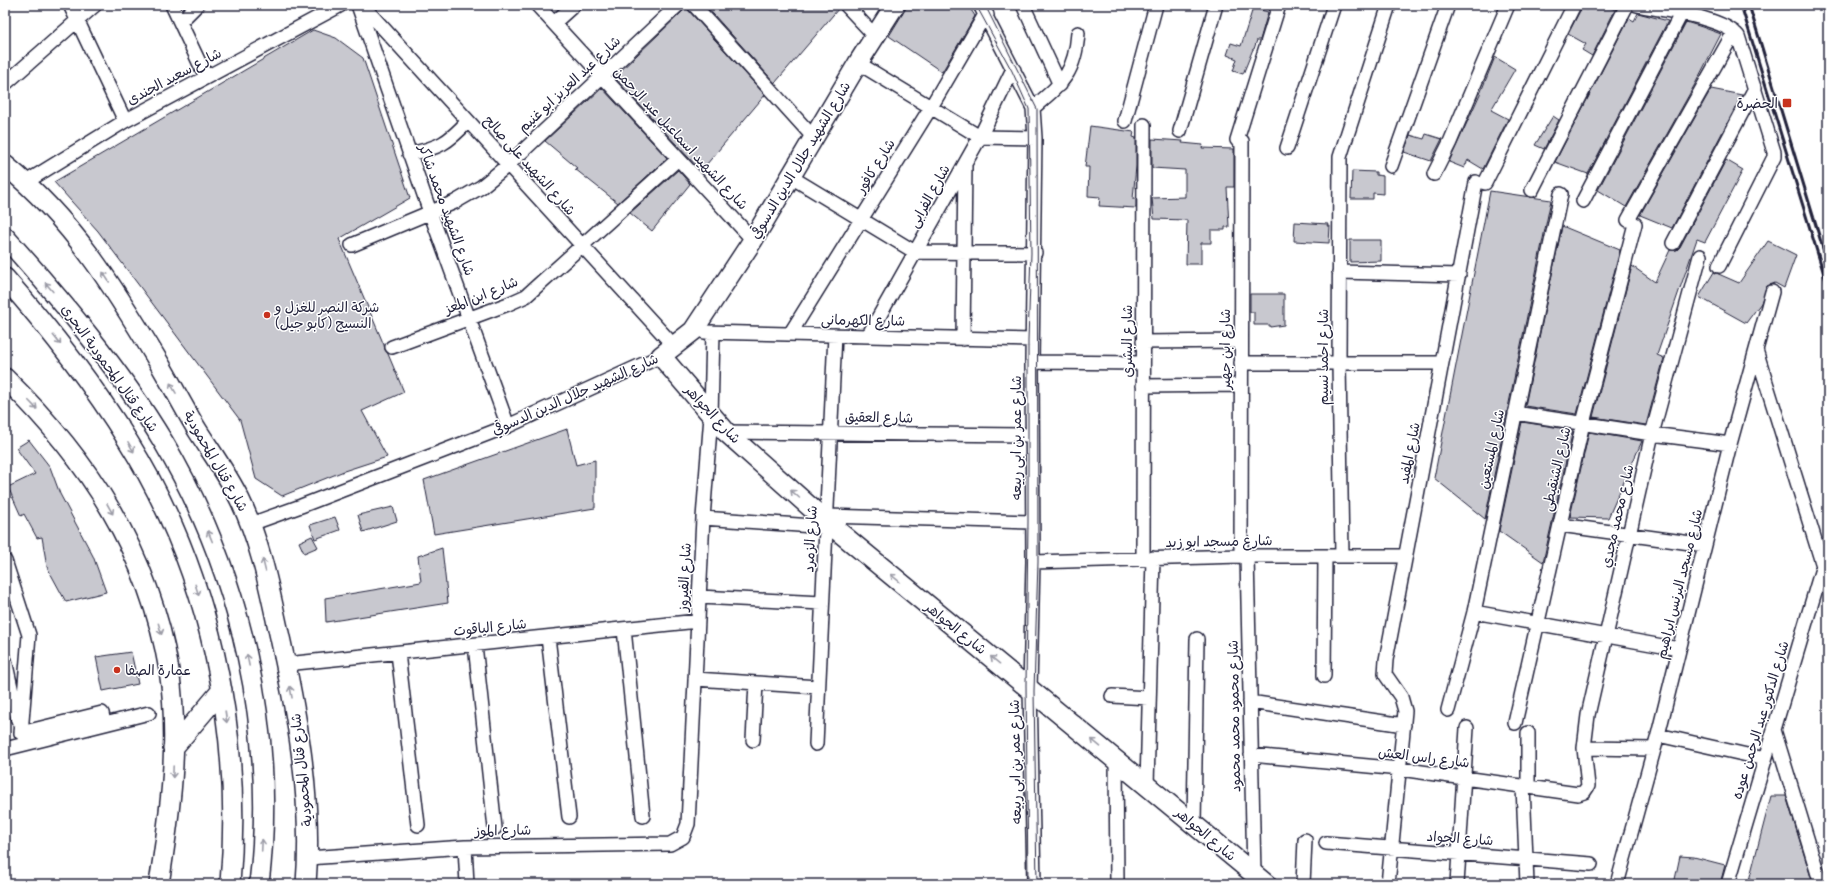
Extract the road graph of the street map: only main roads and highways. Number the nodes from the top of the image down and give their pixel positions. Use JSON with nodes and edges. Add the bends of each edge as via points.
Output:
{"nodes":[{"id":1,"x":895,"y":5,"type":"edge"},
{"id":2,"x":5,"y":165,"type":"edge"},
{"id":3,"x":5,"y":237,"type":"edge"},
{"id":4,"x":5,"y":278,"type":"edge"},
{"id":5,"x":667,"y":351,"type":"joint"},
{"id":6,"x":5,"y":378,"type":"edge"},
{"id":7,"x":222,"y":690,"type":"junction"},
{"id":8,"x":173,"y":748,"type":"junction"},
{"id":9,"x":1260,"y":879,"type":"edge"},
{"id":10,"x":159,"y":884,"type":"edge"},
{"id":11,"x":230,"y":884,"type":"edge"},
{"id":12,"x":259,"y":884,"type":"edge"},
{"id":13,"x":306,"y":884,"type":"edge"}],
"edges":[{"from":1,"to":5,"type":"main road","name":"شارع الشهيد جلال الدين الدسوقي","via":[[753,240],[693,331]]},
{"from":13,"to":2,"type":"main road","name":"شارع قنال المحمودية","one_way":true,"via":[[306,803],[298,733],[263,560],[251,524],[228,477],[100,267],[68,225],[26,182]]},
{"from":12,"to":3,"type":"main road","name":"شارع قنال المحمودية البحرى","one_way":true,"via":[[263,802],[258,725],[237,617],[214,547],[183,477],[143,410],[73,316]]},
{"from":4,"to":7,"type":"main road","name":"شارع قنال المحمودية البحرى","one_way":true,"via":[[86,379],[128,442],[152,484],[191,573],[206,619]]},
{"from":9,"to":5,"type":"main road","name":"شارع الجواهر","one_way":true,"via":[[826,521],[726,432],[711,416]]},
{"from":6,"to":8,"type":"main road","one_way":true,"via":[[72,451],[126,537],[152,602],[162,636],[170,684]]},
{"from":7,"to":8,"type":"main road"},
{"from":7,"to":11,"type":"main road","name":"شارع قنال المحمودية البحرى","one_way":true,"via":[[232,791]]},
{"from":8,"to":10,"type":"main road","one_way":true,"via":[[168,824]]}]}
